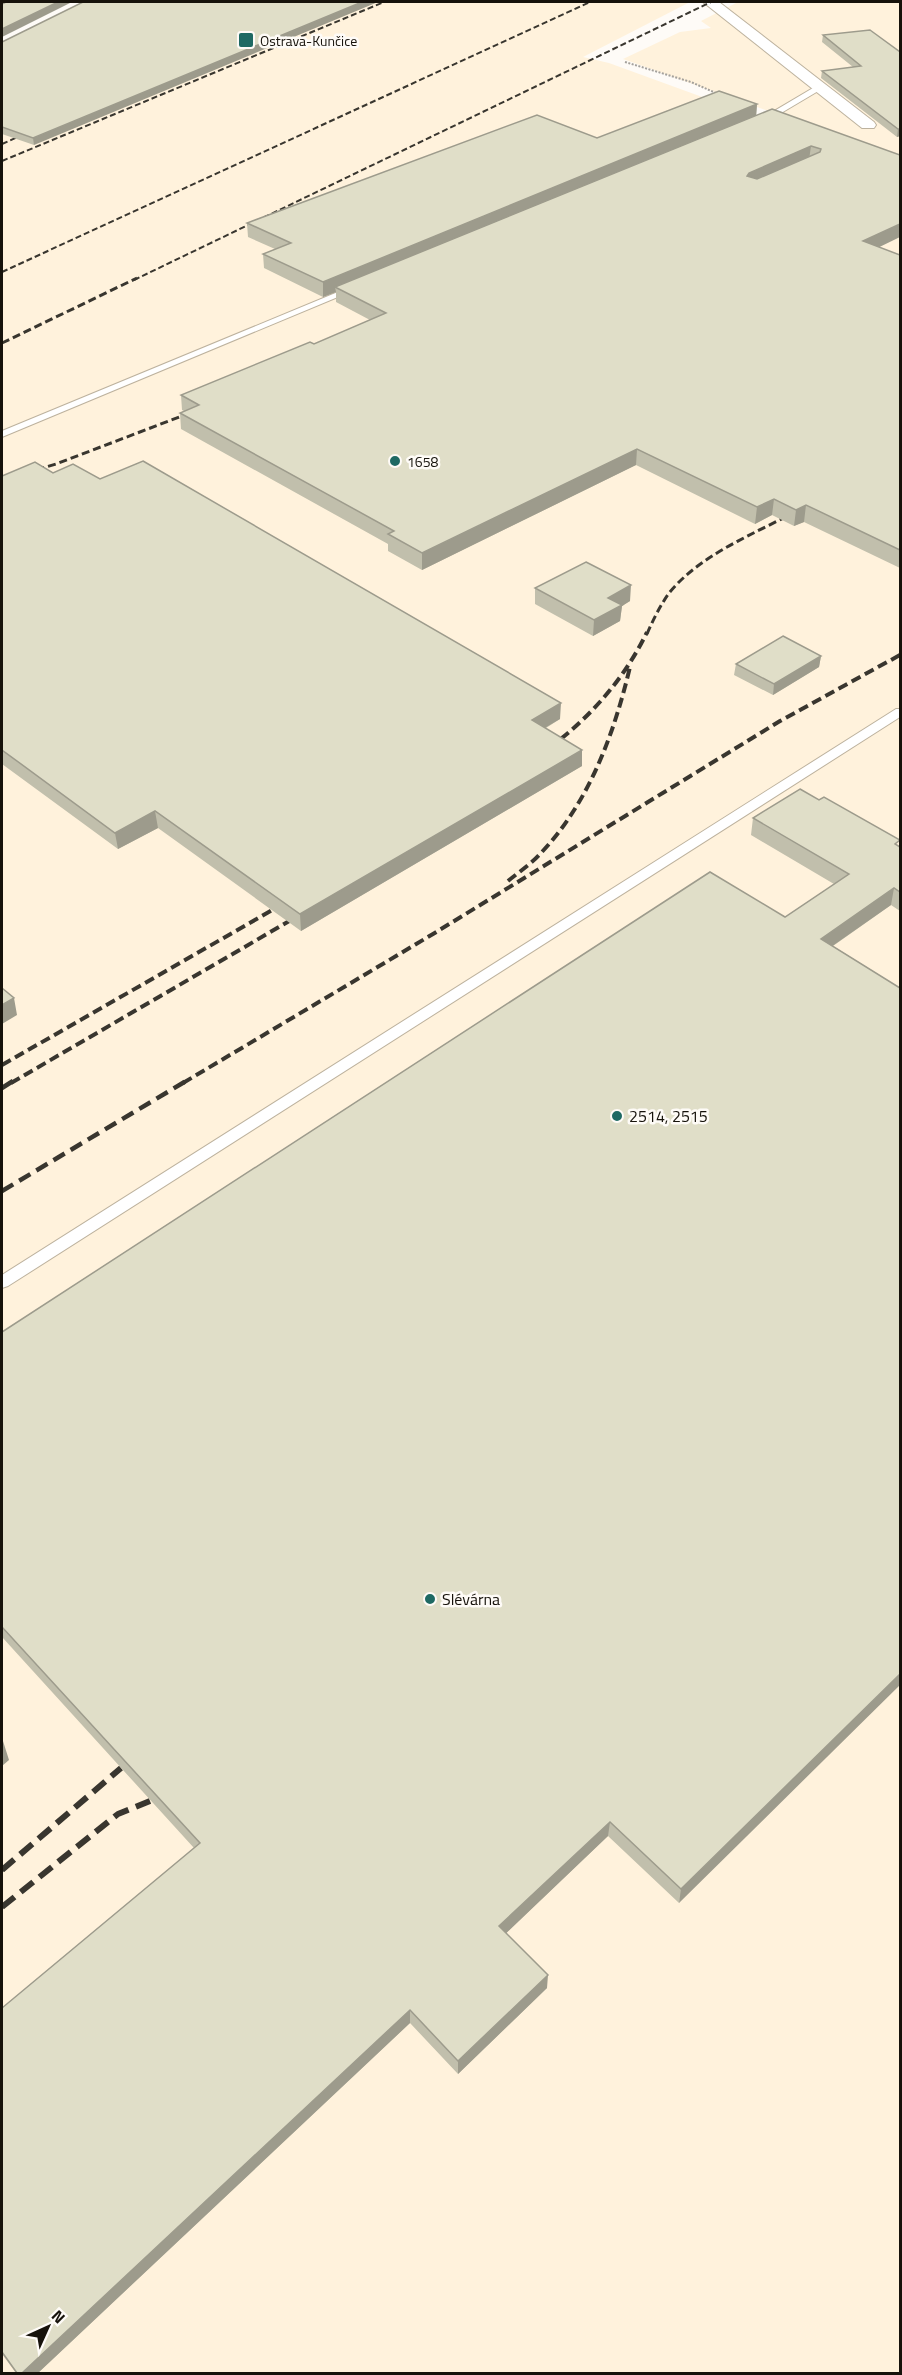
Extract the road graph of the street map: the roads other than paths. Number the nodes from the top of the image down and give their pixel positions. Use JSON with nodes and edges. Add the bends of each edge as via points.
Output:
{"nodes":[{"id":1,"x":710,"y":2,"type":"edge"},
{"id":2,"x":821,"y":87,"type":"junction"},
{"id":3,"x":752,"y":125,"type":"edge"},
{"id":4,"x":868,"y":125,"type":"dead end"},
{"id":5,"x":357,"y":288,"type":"edge"},
{"id":6,"x":2,"y":434,"type":"edge"},
{"id":7,"x":900,"y":712,"type":"edge"},
{"id":8,"x":2,"y":1282,"type":"edge"}],
"edges":[{"from":1,"to":2,"type":"street"},
{"from":2,"to":3,"type":"lane"},
{"from":2,"to":4,"type":"street"},
{"from":5,"to":6,"type":"lane"},
{"from":7,"to":8,"type":"lane"}]}
